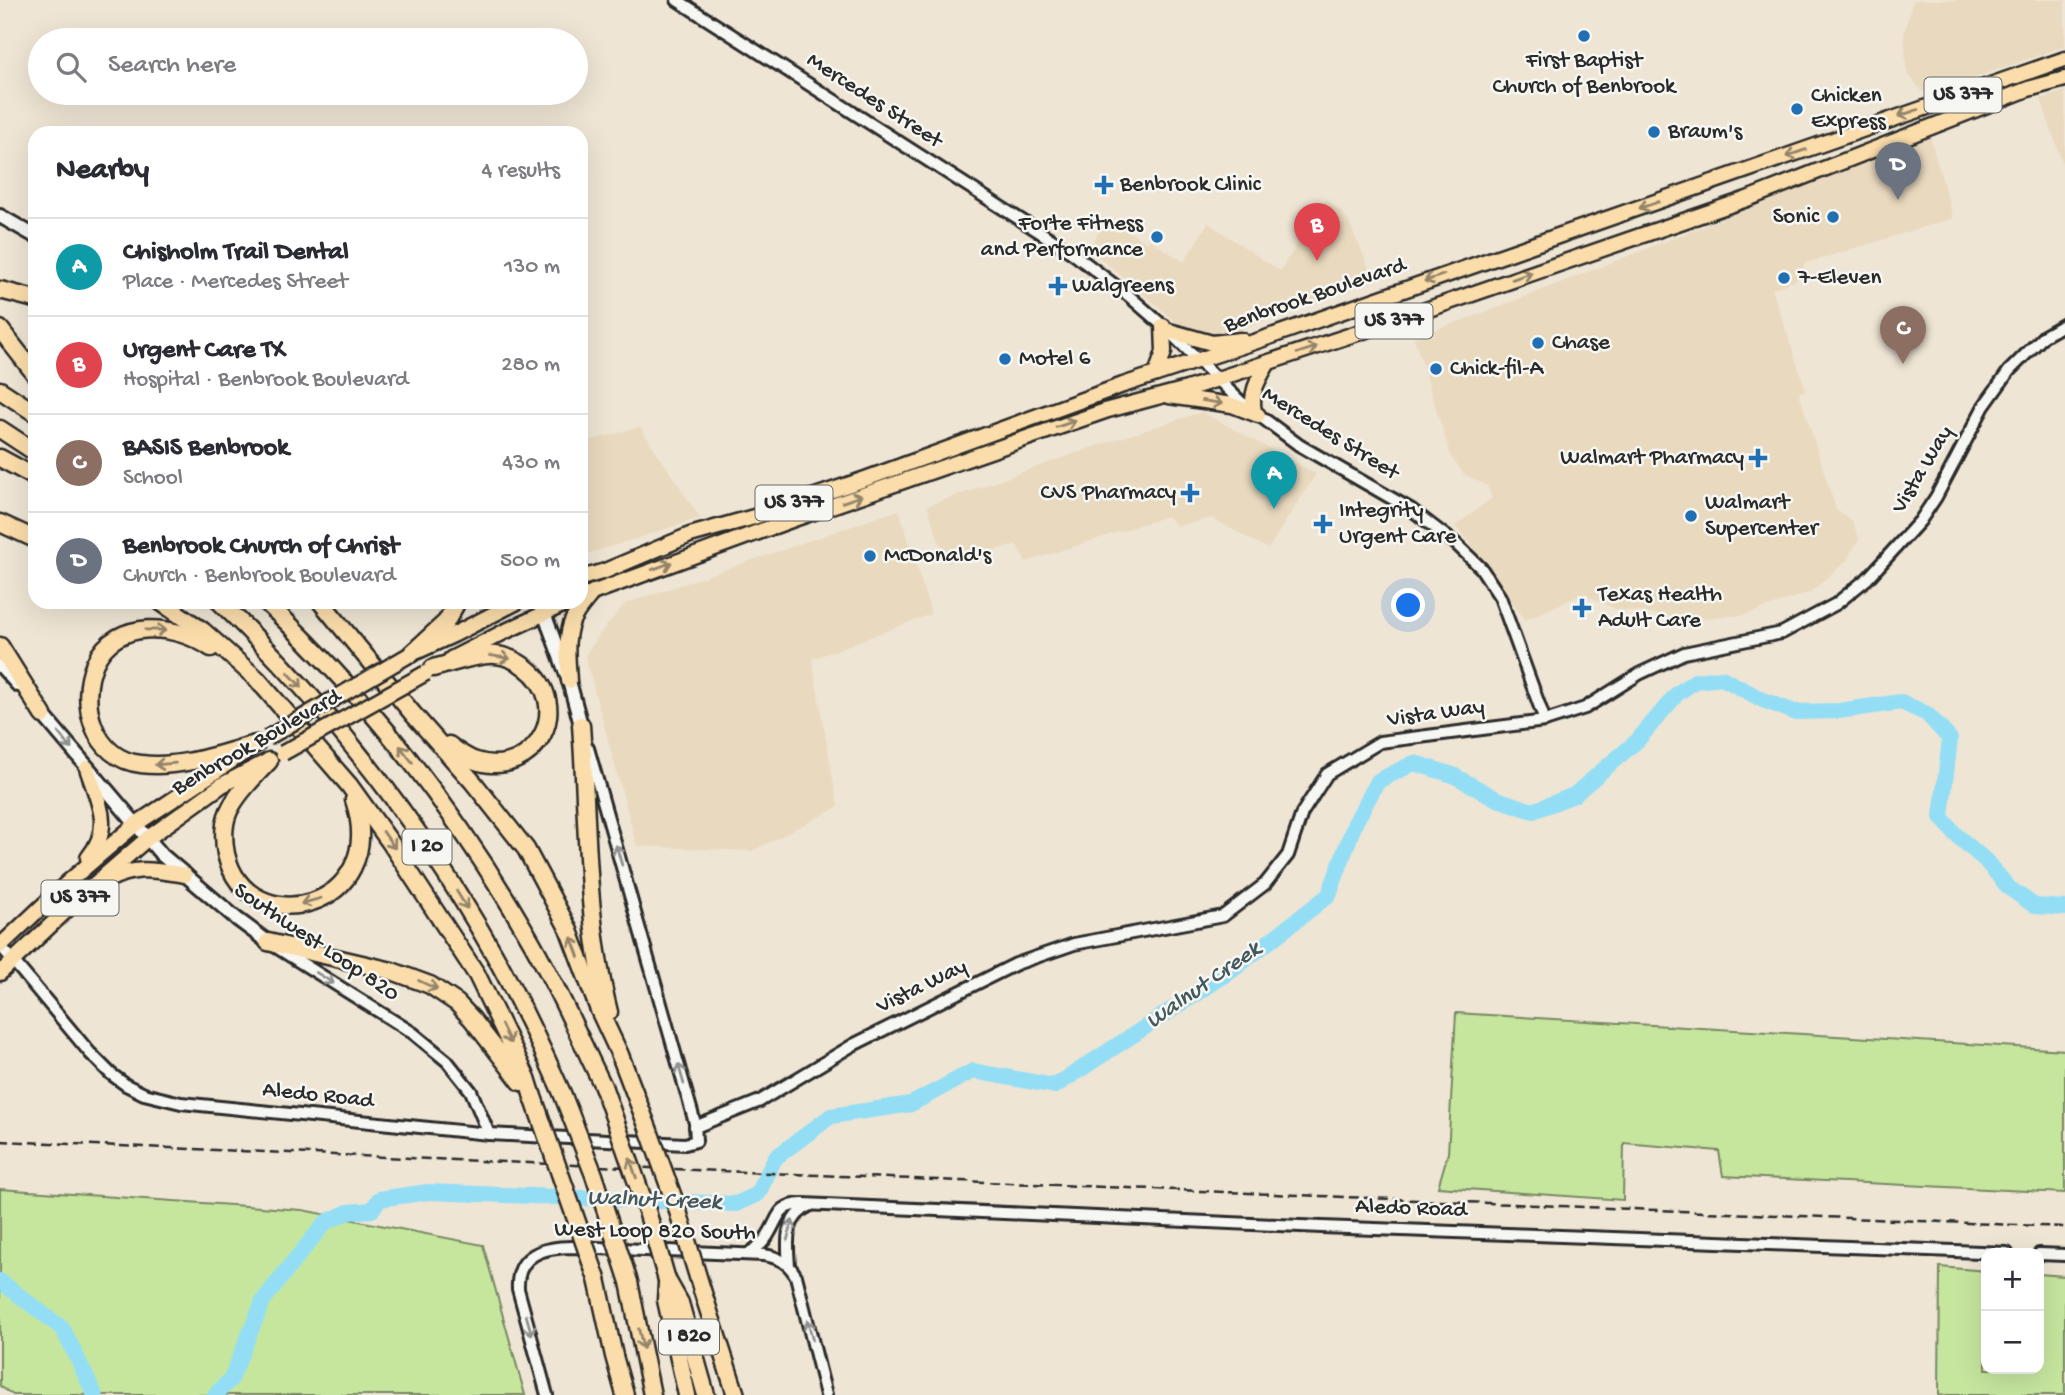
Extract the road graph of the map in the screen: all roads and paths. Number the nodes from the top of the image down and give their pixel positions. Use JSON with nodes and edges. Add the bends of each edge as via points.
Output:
{"nodes":[{"id":1,"x":677,"y":0,"type":"edge"},
{"id":2,"x":2065,"y":59,"type":"edge"},
{"id":3,"x":2065,"y":79,"type":"edge"},
{"id":4,"x":0,"y":216,"type":"edge"},
{"id":5,"x":28,"y":232,"type":"edge"},
{"id":6,"x":0,"y":290,"type":"edge"},
{"id":7,"x":28,"y":298,"type":"edge"},
{"id":8,"x":2065,"y":324,"type":"edge"},
{"id":9,"x":0,"y":329,"type":"edge"},
{"id":10,"x":1166,"y":329,"type":"junction"},
{"id":11,"x":1260,"y":340,"type":"junction"},
{"id":12,"x":1200,"y":361,"type":"junction"},
{"id":13,"x":1268,"y":363,"type":"junction"},
{"id":14,"x":28,"y":365,"type":"edge"},
{"id":15,"x":1156,"y":374,"type":"junction"},
{"id":16,"x":1217,"y":379,"type":"junction"},
{"id":17,"x":0,"y":390,"type":"edge"},
{"id":18,"x":1164,"y":395,"type":"junction"},
{"id":19,"x":28,"y":408,"type":"edge"},
{"id":20,"x":1256,"y":413,"type":"junction"},
{"id":21,"x":0,"y":429,"type":"edge"},
{"id":22,"x":28,"y":447,"type":"edge"},
{"id":23,"x":0,"y":458,"type":"edge"},
{"id":24,"x":28,"y":473,"type":"edge"},
{"id":25,"x":878,"y":482,"type":"junction"},
{"id":26,"x":0,"y":523,"type":"edge"},
{"id":27,"x":28,"y":536,"type":"edge"},
{"id":28,"x":588,"y":575,"type":"edge"},
{"id":29,"x":588,"y":594,"type":"edge"},
{"id":30,"x":171,"y":609,"type":"edge"},
{"id":31,"x":212,"y":609,"type":"edge"},
{"id":32,"x":227,"y":609,"type":"edge"},
{"id":33,"x":273,"y":609,"type":"edge"},
{"id":34,"x":287,"y":609,"type":"edge"},
{"id":35,"x":327,"y":609,"type":"edge"},
{"id":36,"x":334,"y":609,"type":"edge"},
{"id":37,"x":453,"y":609,"type":"edge"},
{"id":38,"x":503,"y":609,"type":"edge"},
{"id":39,"x":541,"y":609,"type":"edge"},
{"id":40,"x":543,"y":609,"type":"edge"},
{"id":41,"x":578,"y":609,"type":"edge"},
{"id":42,"x":340,"y":624,"type":"junction"},
{"id":43,"x":249,"y":630,"type":"junction"},
{"id":44,"x":312,"y":645,"type":"junction"},
{"id":45,"x":0,"y":646,"type":"edge"},
{"id":46,"x":410,"y":655,"type":"junction"},
{"id":47,"x":0,"y":665,"type":"edge"},
{"id":48,"x":430,"y":671,"type":"junction"},
{"id":49,"x":257,"y":679,"type":"junction"},
{"id":50,"x":569,"y":681,"type":"junction"},
{"id":51,"x":43,"y":715,"type":"junction"},
{"id":52,"x":1545,"y":721,"type":"junction"},
{"id":53,"x":581,"y":725,"type":"junction"},
{"id":54,"x":434,"y":736,"type":"junction"},
{"id":55,"x":262,"y":741,"type":"junction"},
{"id":56,"x":276,"y":757,"type":"junction"},
{"id":57,"x":87,"y":768,"type":"junction"},
{"id":58,"x":349,"y":785,"type":"junction"},
{"id":59,"x":136,"y":824,"type":"junction"},
{"id":60,"x":148,"y":838,"type":"junction"},
{"id":61,"x":185,"y":875,"type":"junction"},
{"id":62,"x":67,"y":883,"type":"junction"},
{"id":63,"x":89,"y":889,"type":"junction"},
{"id":64,"x":268,"y":942,"type":"junction"},
{"id":65,"x":0,"y":945,"type":"edge"},
{"id":66,"x":13,"y":960,"type":"junction"},
{"id":67,"x":0,"y":973,"type":"edge"},
{"id":68,"x":620,"y":1055,"type":"junction"},
{"id":69,"x":532,"y":1094,"type":"junction"},
{"id":70,"x":695,"y":1127,"type":"junction"},
{"id":71,"x":489,"y":1134,"type":"junction"},
{"id":72,"x":813,"y":1204,"type":"junction"},
{"id":73,"x":1981,"y":1252,"type":"edge"},
{"id":74,"x":748,"y":1254,"type":"junction"},
{"id":75,"x":2044,"y":1254,"type":"edge"},
{"id":76,"x":2065,"y":1255,"type":"edge"},
{"id":77,"x":789,"y":1266,"type":"junction"},
{"id":78,"x":667,"y":1280,"type":"junction"},
{"id":79,"x":614,"y":1356,"type":"junction"},
{"id":80,"x":736,"y":1390,"type":"edge"},
{"id":81,"x":547,"y":1395,"type":"edge"},
{"id":82,"x":614,"y":1395,"type":"edge"},
{"id":83,"x":625,"y":1395,"type":"edge"},
{"id":84,"x":652,"y":1395,"type":"edge"},
{"id":85,"x":687,"y":1395,"type":"edge"},
{"id":86,"x":706,"y":1395,"type":"edge"},
{"id":87,"x":826,"y":1395,"type":"edge"}],
"edges":[{"from":1,"to":10,"type":"street","name":"Mercedes Street","via":[[1050,237]]},
{"from":2,"to":11,"type":"main road","name":"Benbrook Boulevard","number":"US 377","one_way":true},
{"from":13,"to":3,"type":"main road","name":"Benbrook Boulevard","number":"US 377","one_way":true,"via":[[1746,198],[2028,89]]},
{"from":4,"to":5,"type":"main road"},
{"from":6,"to":7,"type":"highway"},
{"from":8,"to":52,"type":"street","name":"Vista Way","via":[[2044,335],[2009,371],[1984,405],[1920,521],[1868,578],[1836,604],[1782,633],[1684,653],[1585,708]]},
{"from":9,"to":14,"type":"highway"},
{"from":10,"to":11,"type":"main road","via":[[1212,343]]},
{"from":10,"to":12,"type":"street","name":"Mercedes Street"},
{"from":10,"to":15,"type":"main road"},
{"from":11,"to":12,"type":"main road","name":"Benbrook Boulevard","number":"US 377"},
{"from":12,"to":15,"type":"main road","name":"Benbrook Boulevard","number":"US 377"},
{"from":12,"to":16,"type":"street","name":"Mercedes Street"},
{"from":13,"to":16,"type":"main road","name":"Benbrook Boulevard","number":"US 377"},
{"from":13,"to":20,"type":"main road","via":[[1254,388]]},
{"from":15,"to":25,"type":"main road","name":"Benbrook Boulevard","number":"US 377"},
{"from":16,"to":18,"type":"main road","name":"Benbrook Boulevard","number":"US 377"},
{"from":16,"to":20,"type":"street","name":"Mercedes Street"},
{"from":17,"to":19,"type":"highway"},
{"from":18,"to":20,"type":"main road","one_way":true},
{"from":25,"to":18,"type":"main road","name":"Benbrook Boulevard","number":"US 377","one_way":true},
{"from":20,"to":52,"type":"street","name":"Mercedes Street","via":[[1299,445],[1412,510],[1481,568],[1500,597]]},
{"from":21,"to":22,"type":"highway"},
{"from":23,"to":24,"type":"highway"},
{"from":25,"to":28,"type":"main road","name":"Benbrook Boulevard","number":"US 377","via":[[691,535]]},
{"from":29,"to":25,"type":"main road","name":"Benbrook Boulevard","number":"US 377","one_way":true},
{"from":26,"to":27,"type":"highway"},
{"from":30,"to":49,"type":"highway"},
{"from":31,"to":43,"type":"highway","via":[[224,620]]},
{"from":32,"to":43,"type":"highway","number":"I 20"},
{"from":33,"to":44,"type":"highway","number":"I 20"},
{"from":34,"to":44,"type":"highway","via":[[308,630]]},
{"from":35,"to":42,"type":"highway"},
{"from":36,"to":42,"type":"highway"},
{"from":37,"to":46,"type":"highway","via":[[446,622]]},
{"from":38,"to":46,"type":"main road","name":"Benbrook Boulevard","number":"US 377"},
{"from":39,"to":48,"type":"main road","name":"Benbrook Boulevard","number":"US 377"},
{"from":40,"to":50,"type":"main road"},
{"from":41,"to":50,"type":"main road","via":[[570,626]]},
{"from":42,"to":54,"type":"highway"},
{"from":43,"to":84,"type":"highway","number":"I 20","one_way":true,"bridge":true,"via":[[388,792],[495,955],[562,1093],[594,1175],[629,1282]]},
{"from":78,"to":44,"type":"highway","number":"I 20","one_way":true,"bridge":true,"via":[[603,1086],[549,973],[429,783]]},
{"from":45,"to":51,"type":"highway"},
{"from":46,"to":55,"type":"main road","name":"Benbrook Boulevard","number":"US 377","bridge":true},
{"from":47,"to":51,"type":"main road","name":"Southwest Loop 820"},
{"from":48,"to":54,"type":"highway","one_way":true,"via":[[495,654],[517,661],[537,676],[549,714],[545,733],[535,747],[504,765],[474,761]]},
{"from":48,"to":56,"type":"main road","name":"Benbrook Boulevard","number":"US 377","bridge":true},
{"from":55,"to":49,"type":"highway","one_way":true,"via":[[178,763],[137,764],[105,748],[88,698],[96,661],[107,647],[120,637],[147,629],[180,632]]},
{"from":49,"to":58,"type":"highway"},
{"from":50,"to":53,"type":"main road"},
{"from":51,"to":57,"type":"main road","name":"Southwest Loop 820","one_way":true},
{"from":52,"to":70,"type":"street","name":"Vista Way","via":[[1380,742],[1326,775],[1302,813],[1288,855],[1265,884],[1223,916],[1074,944],[1016,964],[853,1045],[760,1101]]},
{"from":53,"to":68,"type":"highway","via":[[597,959]]},
{"from":70,"to":53,"type":"street","one_way":true},
{"from":68,"to":54,"type":"highway","one_way":true,"via":[[568,928],[526,849]]},
{"from":55,"to":59,"type":"main road","name":"Benbrook Boulevard","number":"US 377"},
{"from":58,"to":56,"type":"highway","one_way":true,"via":[[361,830],[349,876],[319,900],[281,905],[264,901],[236,877],[224,844],[225,825],[230,808]]},
{"from":56,"to":60,"type":"main road","name":"Benbrook Boulevard","number":"US 377","via":[[222,785]]},
{"from":57,"to":59,"type":"main road","name":"Southwest Loop 820"},
{"from":57,"to":62,"type":"main road","via":[[102,813],[102,835]]},
{"from":58,"to":69,"type":"highway","one_way":true,"via":[[477,975]]},
{"from":59,"to":60,"type":"main road","name":"Southwest Loop 820"},
{"from":59,"to":62,"type":"main road","name":"Benbrook Boulevard","number":"US 377"},
{"from":60,"to":61,"type":"main road","name":"Southwest Loop 820"},
{"from":60,"to":63,"type":"main road","name":"Benbrook Boulevard","number":"US 377"},
{"from":61,"to":63,"type":"main road","via":[[139,870]]},
{"from":61,"to":64,"type":"main road","name":"Southwest Loop 820"},
{"from":62,"to":65,"type":"main road","name":"Benbrook Boulevard","number":"US 377"},
{"from":63,"to":66,"type":"main road","name":"Benbrook Boulevard","number":"US 377"},
{"from":64,"to":69,"type":"highway","one_way":true,"via":[[392,971],[430,985],[472,1019]]},
{"from":64,"to":71,"type":"street","name":"Southwest Loop 820","one_way":true,"via":[[413,1033],[447,1061],[471,1091]]},
{"from":65,"to":66,"type":"street","name":"Aledo Road"},
{"from":66,"to":67,"type":"main road","name":"Benbrook Boulevard","number":"US 377"},
{"from":66,"to":71,"type":"street","name":"Aledo Road","via":[[103,1067],[144,1094],[181,1103]]},
{"from":68,"to":80,"type":"highway","bridge":true,"via":[[677,1208]]},
{"from":69,"to":79,"type":"highway","bridge":true,"via":[[597,1279]]},
{"from":70,"to":71,"type":"street","name":"Aledo Road","via":[[696,1141],[685,1144]]},
{"from":72,"to":73,"type":"street","name":"Aledo Road"},
{"from":72,"to":74,"type":"street","name":"Aledo Road","via":[[783,1208],[765,1240]]},
{"from":77,"to":72,"type":"street","one_way":true,"via":[[790,1224]]},
{"from":74,"to":77,"type":"street","name":"West Loop 820 South","via":[[777,1258]]},
{"from":74,"to":81,"type":"street","name":"West Loop 820 South","one_way":true,"via":[[563,1247],[530,1257],[520,1269],[518,1289]]},
{"from":75,"to":76,"type":"street"},
{"from":87,"to":77,"type":"street","one_way":true,"via":[[796,1276]]},
{"from":78,"to":85,"type":"highway","number":"I 20"},
{"from":78,"to":86,"type":"highway","number":"I 820","via":[[680,1303]]},
{"from":79,"to":82,"type":"highway"},
{"from":79,"to":83,"type":"highway"}]}
